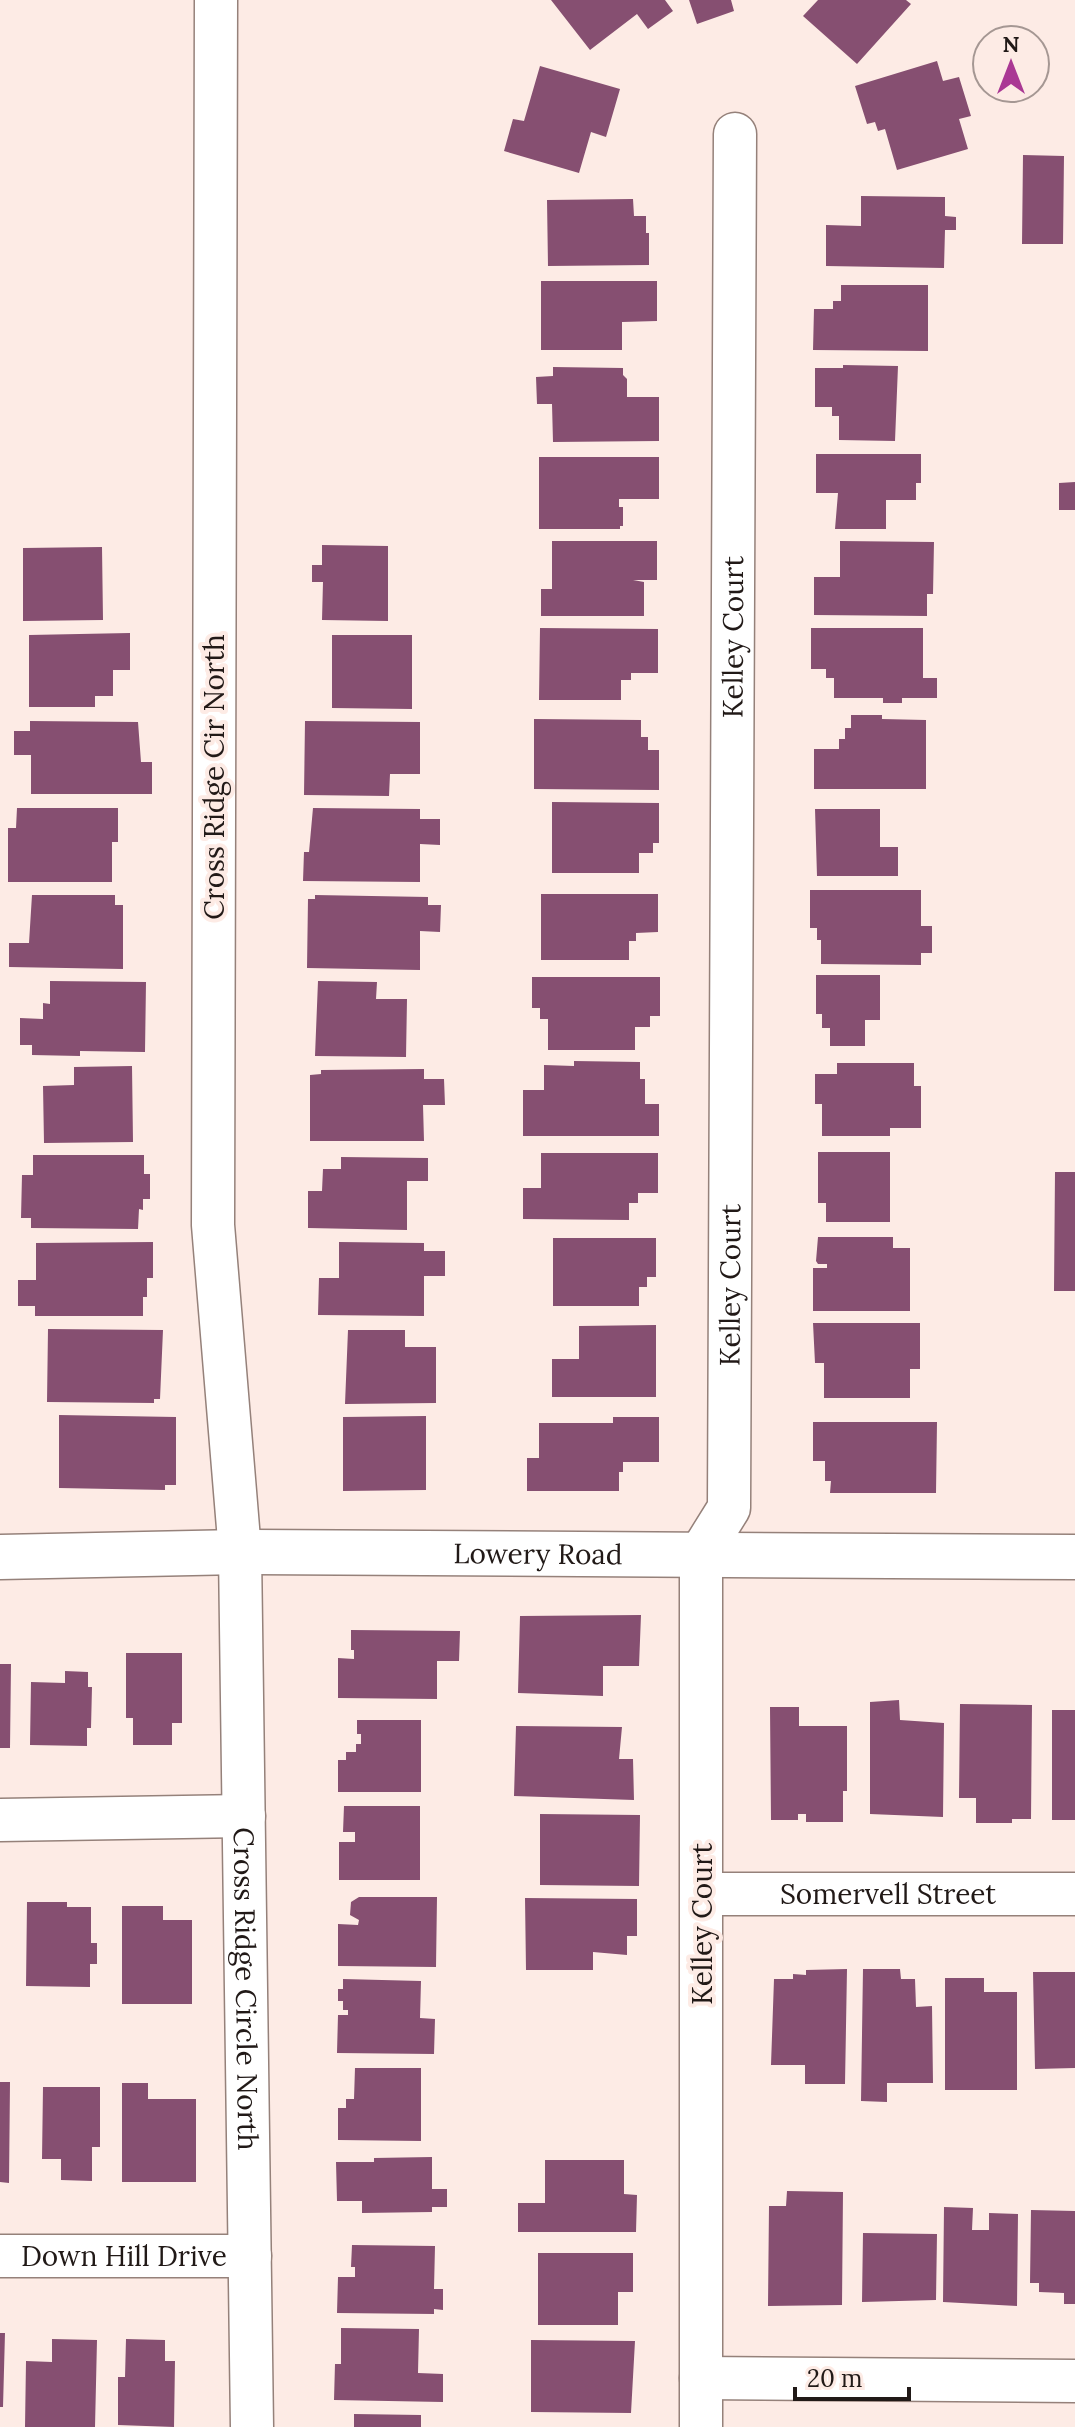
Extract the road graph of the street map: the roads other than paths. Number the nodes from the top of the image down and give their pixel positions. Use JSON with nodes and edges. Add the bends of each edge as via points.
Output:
{"nodes":[{"id":1,"x":216,"y":0,"type":"edge"},
{"id":2,"x":735,"y":134,"type":"dead end"},
{"id":3,"x":240,"y":1552,"type":"junction"},
{"id":4,"x":701,"y":1553,"type":"junction"},
{"id":5,"x":0,"y":1557,"type":"edge"},
{"id":6,"x":1075,"y":1557,"type":"edge"},
{"id":7,"x":244,"y":1816,"type":"junction"},
{"id":8,"x":0,"y":1820,"type":"edge"},
{"id":9,"x":702,"y":1894,"type":"junction"},
{"id":10,"x":1075,"y":1894,"type":"edge"},
{"id":11,"x":0,"y":2256,"type":"edge"},
{"id":12,"x":250,"y":2256,"type":"junction"},
{"id":13,"x":701,"y":2378,"type":"junction"},
{"id":14,"x":1075,"y":2381,"type":"edge"},
{"id":15,"x":252,"y":2427,"type":"edge"},
{"id":16,"x":701,"y":2427,"type":"edge"}],
"edges":[{"from":1,"to":3,"type":"street","name":"Cross Ridge Cir North","via":[[213,1225]]},
{"from":2,"to":4,"type":"street","name":"Kelley Court","via":[[729,1508]]},
{"from":3,"to":4,"type":"street","name":"Lowery Road"},
{"from":3,"to":5,"type":"street","name":"Lowery Road"},
{"from":3,"to":7,"type":"street","name":"Cross Ridge Circle North"},
{"from":4,"to":6,"type":"street","name":"Lowery Road"},
{"from":4,"to":9,"type":"street","name":"Kelley Court"},
{"from":7,"to":8,"type":"street"},
{"from":7,"to":12,"type":"street","name":"Cross Ridge Circle North"},
{"from":9,"to":10,"type":"street","name":"Somervell Street"},
{"from":9,"to":13,"type":"street","name":"Kelley Court"},
{"from":11,"to":12,"type":"street","name":"Down Hill Drive"},
{"from":12,"to":15,"type":"street","name":"Cross Ridge Circle North"},
{"from":13,"to":14,"type":"street"},
{"from":13,"to":16,"type":"street","name":"Kelley Court"}]}
